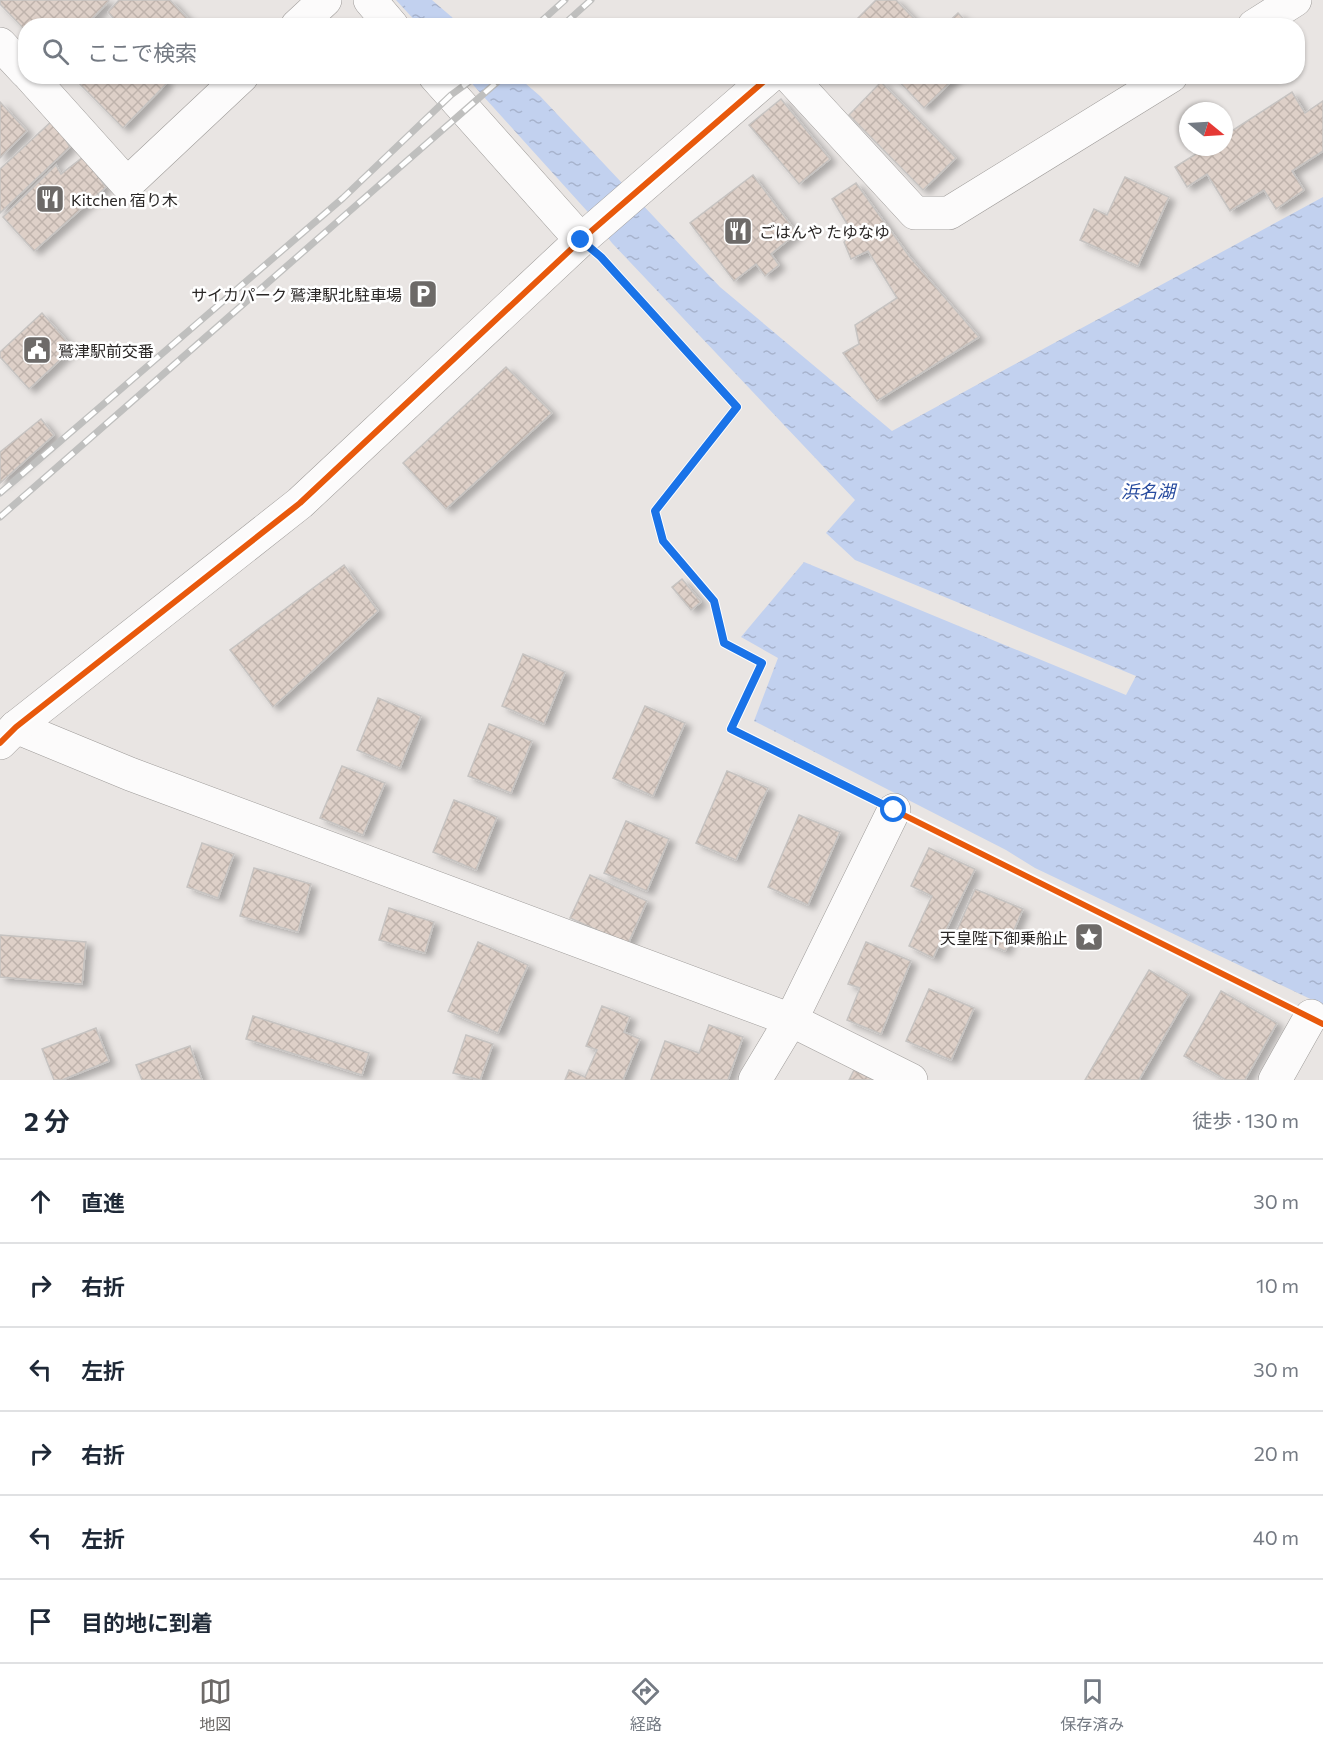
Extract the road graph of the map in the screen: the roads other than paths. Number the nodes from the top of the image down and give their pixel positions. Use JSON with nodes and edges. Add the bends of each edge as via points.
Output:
{"nodes":[{"id":1,"x":325,"y":0,"type":"edge"},
{"id":2,"x":370,"y":0,"type":"edge"},
{"id":3,"x":1295,"y":0,"type":"edge"},
{"id":4,"x":306,"y":18,"type":"edge"},
{"id":5,"x":385,"y":18,"type":"edge"},
{"id":6,"x":1267,"y":18,"type":"edge"},
{"id":7,"x":0,"y":44,"type":"edge"},
{"id":8,"x":18,"y":63,"type":"edge"},
{"id":9,"x":37,"y":84,"type":"edge"},
{"id":10,"x":233,"y":84,"type":"edge"},
{"id":11,"x":442,"y":84,"type":"edge"},
{"id":12,"x":761,"y":84,"type":"edge"},
{"id":13,"x":796,"y":84,"type":"edge"},
{"id":14,"x":1158,"y":84,"type":"edge"},
{"id":15,"x":581,"y":240,"type":"junction"},
{"id":16,"x":8,"y":735,"type":"edge"},
{"id":17,"x":894,"y":810,"type":"dead end"},
{"id":18,"x":1311,"y":1016,"type":"dead end"},
{"id":19,"x":791,"y":1020,"type":"junction"},
{"id":20,"x":755,"y":1080,"type":"edge"},
{"id":21,"x":911,"y":1080,"type":"edge"},
{"id":22,"x":1275,"y":1080,"type":"edge"}],
"edges":[{"from":1,"to":4,"type":"street"},
{"from":2,"to":5,"type":"street"},
{"from":3,"to":6,"type":"street"},
{"from":7,"to":8,"type":"street"},
{"from":9,"to":10,"type":"street","via":[[127,184]]},
{"from":11,"to":15,"type":"street"},
{"from":12,"to":15,"type":"street"},
{"from":13,"to":14,"type":"street","via":[[915,213],[949,213]]},
{"from":15,"to":16,"type":"street","via":[[300,503]]},
{"from":16,"to":19,"type":"street","via":[[130,774]]},
{"from":17,"to":19,"type":"street"},
{"from":18,"to":22,"type":"street"},
{"from":19,"to":20,"type":"street"},
{"from":19,"to":21,"type":"street"}]}
